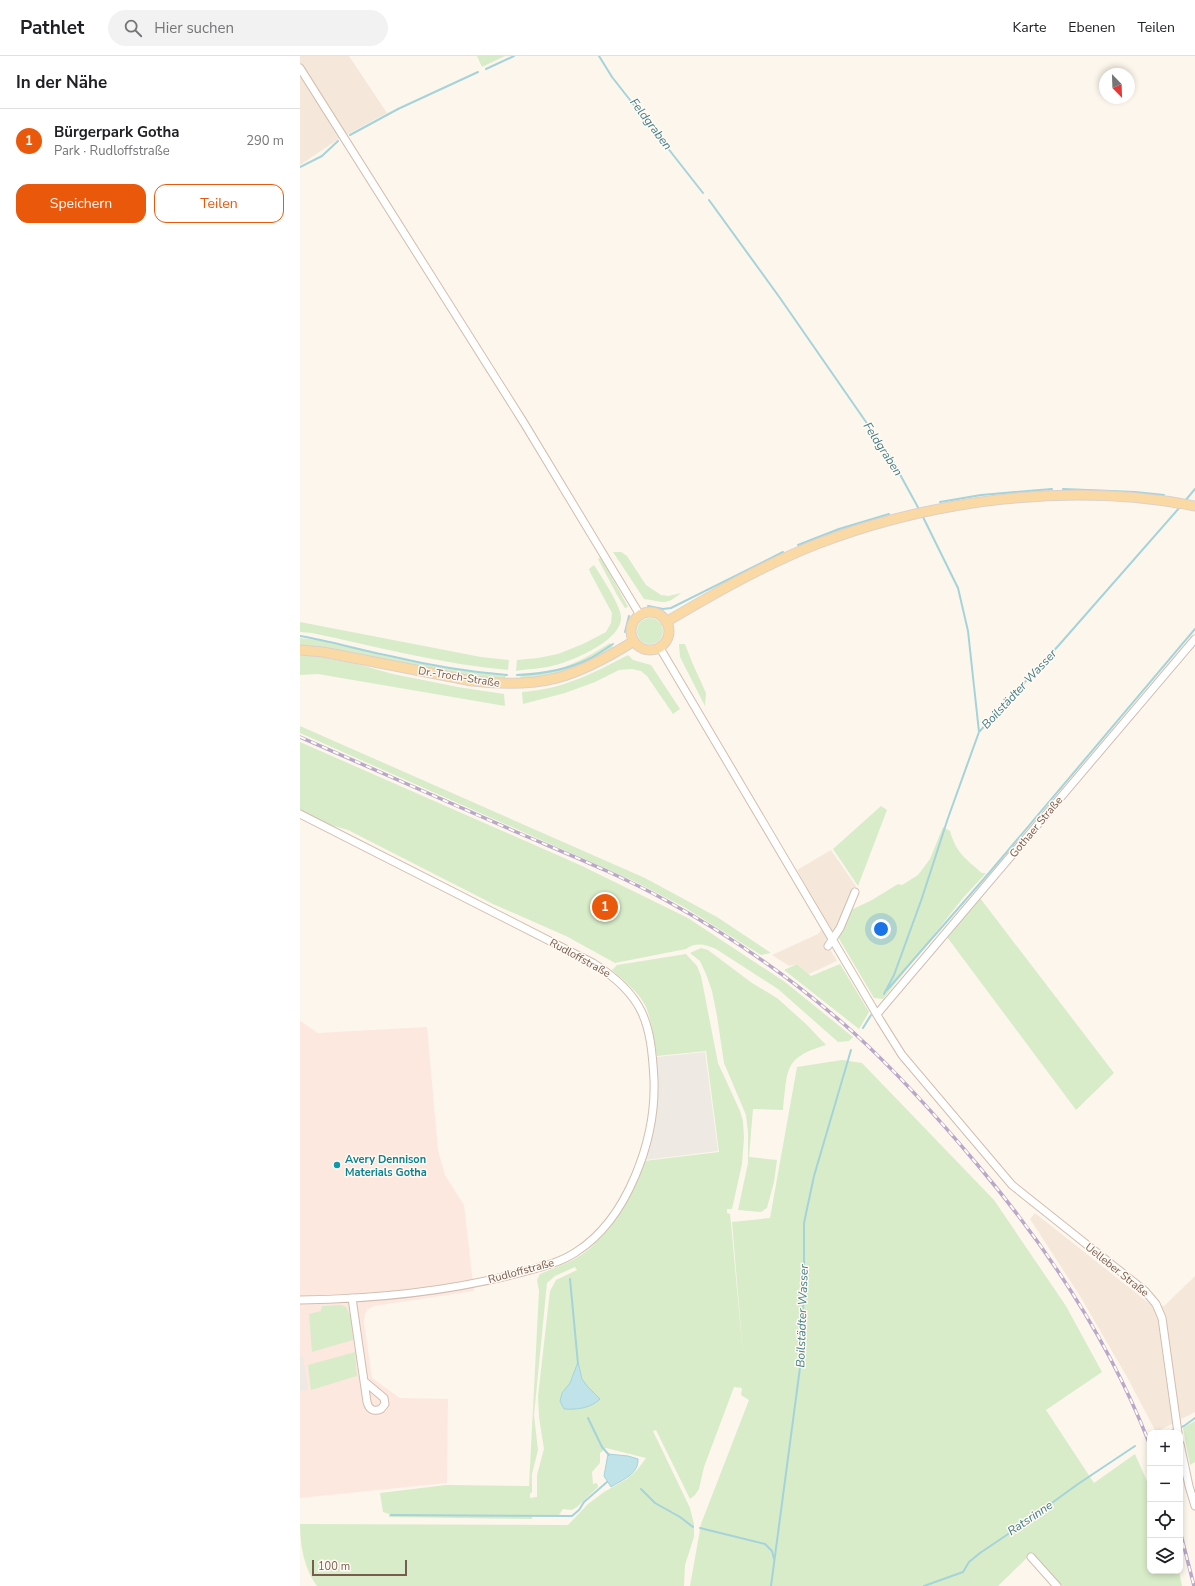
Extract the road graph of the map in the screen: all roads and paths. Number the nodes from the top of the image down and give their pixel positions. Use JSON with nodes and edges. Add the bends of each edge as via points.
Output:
{"nodes":[{"id":1,"x":300,"y":68,"type":"edge"},
{"id":2,"x":1192,"y":505,"type":"edge"},
{"id":3,"x":640,"y":616,"type":"junction"},
{"id":4,"x":666,"y":622,"type":"junction"},
{"id":5,"x":1195,"y":639,"type":"edge"},
{"id":6,"x":634,"y":641,"type":"junction"},
{"id":7,"x":660,"y":648,"type":"junction"},
{"id":8,"x":300,"y":650,"type":"edge"},
{"id":9,"x":300,"y":814,"type":"edge"},
{"id":10,"x":855,"y":892,"type":"dead end"},
{"id":11,"x":832,"y":939,"type":"junction"},
{"id":12,"x":828,"y":946,"type":"dead end"},
{"id":13,"x":877,"y":1014,"type":"junction"},
{"id":14,"x":352,"y":1298,"type":"junction"},
{"id":15,"x":300,"y":1300,"type":"edge"},
{"id":16,"x":365,"y":1382,"type":"dead end"},
{"id":17,"x":1177,"y":1429,"type":"edge"},
{"id":18,"x":1183,"y":1458,"type":"edge"},
{"id":19,"x":1195,"y":1506,"type":"edge"},
{"id":20,"x":1031,"y":1557,"type":"dead end"},
{"id":21,"x":1057,"y":1586,"type":"edge"}],
"edges":[{"from":1,"to":3,"type":"street","via":[[524,423]]},
{"from":2,"to":4,"type":"main road","via":[[1091,496],[1038,497],[976,503],[911,515],[860,529],[793,554],[720,590]]},
{"from":3,"to":4,"type":"main road","via":[[655,613]]},
{"from":3,"to":6,"type":"main road","via":[[632,627]]},
{"from":4,"to":7,"type":"main road","via":[[669,636]]},
{"from":5,"to":13,"type":"street","name":"Gothaer Straße"},
{"from":6,"to":7,"type":"main road","via":[[645,650]]},
{"from":6,"to":8,"type":"main road","name":"Dr.-Troch-Straße","via":[[605,659],[573,674],[526,684],[472,681],[323,652]]},
{"from":7,"to":11,"type":"street","name":"Uelleber Straße"},
{"from":9,"to":14,"type":"street","name":"Rudloffstraße","via":[[555,943],[608,973],[634,997],[641,1011],[648,1031],[653,1068],[651,1116],[641,1160],[611,1220],[588,1244],[556,1262],[503,1277],[387,1296]]},
{"from":10,"to":11,"type":"street","via":[[840,928]]},
{"from":11,"to":12,"type":"street"},
{"from":11,"to":13,"type":"street","name":"Uelleber Straße"},
{"from":13,"to":17,"type":"street","name":"Uelleber Straße","via":[[902,1055],[1012,1185],[1145,1291],[1156,1304],[1164,1329]]},
{"from":14,"to":15,"type":"street","name":"Rudloffstraße"},
{"from":14,"to":16,"type":"street"},
{"from":18,"to":19,"type":"street"},
{"from":20,"to":21,"type":"street"}]}
